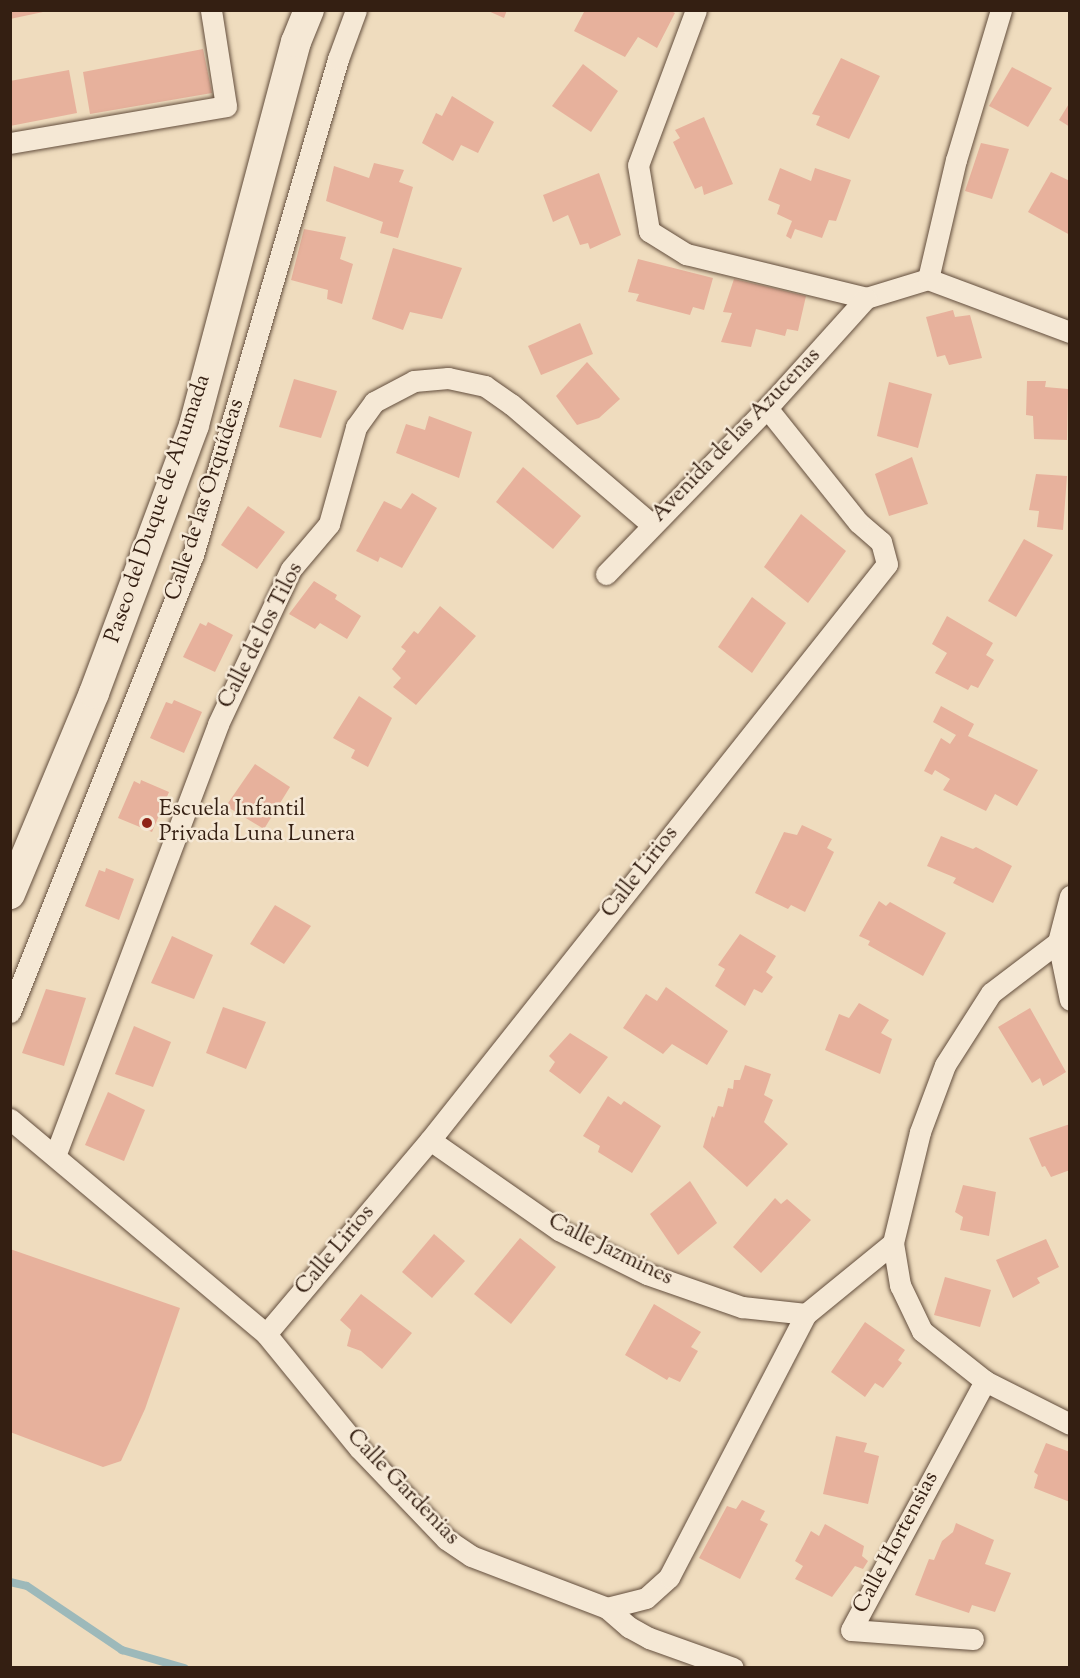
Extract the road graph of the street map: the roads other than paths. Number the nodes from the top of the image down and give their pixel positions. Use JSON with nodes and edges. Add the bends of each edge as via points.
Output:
{"nodes":[{"id":1,"x":212,"y":10,"type":"edge"},
{"id":2,"x":309,"y":10,"type":"edge"},
{"id":3,"x":356,"y":10,"type":"edge"},
{"id":4,"x":696,"y":10,"type":"edge"},
{"id":5,"x":1001,"y":10,"type":"edge"},
{"id":6,"x":10,"y":143,"type":"edge"},
{"id":7,"x":928,"y":279,"type":"junction"},
{"id":8,"x":866,"y":298,"type":"junction"},
{"id":9,"x":1070,"y":332,"type":"edge"},
{"id":10,"x":767,"y":408,"type":"junction"},
{"id":11,"x":652,"y":525,"type":"junction"},
{"id":12,"x":606,"y":574,"type":"dead end"},
{"id":13,"x":10,"y":894,"type":"edge"},
{"id":14,"x":1070,"y":896,"type":"edge"},
{"id":15,"x":1058,"y":942,"type":"junction"},
{"id":16,"x":1070,"y":1000,"type":"edge"},
{"id":17,"x":10,"y":1012,"type":"edge"},
{"id":18,"x":10,"y":1119,"type":"edge"},
{"id":19,"x":430,"y":1140,"type":"junction"},
{"id":20,"x":55,"y":1156,"type":"junction"},
{"id":21,"x":893,"y":1243,"type":"junction"},
{"id":22,"x":806,"y":1314,"type":"junction"},
{"id":23,"x":266,"y":1334,"type":"junction"},
{"id":24,"x":985,"y":1381,"type":"junction"},
{"id":25,"x":1070,"y":1424,"type":"edge"},
{"id":26,"x":607,"y":1608,"type":"junction"},
{"id":27,"x":973,"y":1639,"type":"dead end"},
{"id":28,"x":734,"y":1668,"type":"edge"}],
"edges":[{"from":1,"to":6,"type":"street","via":[[226,106]]},
{"from":2,"to":13,"type":"main road","name":"Paseo del Duque de Ahumada","via":[[296,42],[194,425],[94,693]]},
{"from":3,"to":17,"type":"street","name":"Calle de las Orquídeas","via":[[338,58],[193,555]]},
{"from":4,"to":8,"type":"street","via":[[638,165],[649,231],[686,254]]},
{"from":5,"to":7,"type":"street","via":[[956,160]]},
{"from":7,"to":8,"type":"street"},
{"from":7,"to":9,"type":"street"},
{"from":8,"to":10,"type":"street","name":"Avenida de las Azucenas"},
{"from":10,"to":11,"type":"street","name":"Avenida de las Azucenas"},
{"from":10,"to":19,"type":"street","name":"Calle Lirios","via":[[858,522],[881,542],[887,564]]},
{"from":11,"to":12,"type":"street","name":"Avenida de las Azucenas"},
{"from":11,"to":20,"type":"street","name":"Calle de los Tilos","via":[[485,386],[448,378],[414,381],[374,402],[356,427],[328,524],[291,569],[218,724]]},
{"from":14,"to":15,"type":"street"},
{"from":15,"to":16,"type":"street"},
{"from":15,"to":21,"type":"street","via":[[991,993],[945,1065],[920,1132]]},
{"from":18,"to":20,"type":"street","name":"Calle Gardenias"},
{"from":19,"to":22,"type":"street","name":"Calle Jazmines","via":[[559,1230],[647,1274],[742,1307]]},
{"from":19,"to":23,"type":"street","name":"Calle Lirios"},
{"from":20,"to":23,"type":"street","name":"Calle Gardenias"},
{"from":21,"to":22,"type":"street"},
{"from":21,"to":24,"type":"street","via":[[900,1285],[922,1331]]},
{"from":22,"to":26,"type":"street","via":[[669,1577],[646,1598]]},
{"from":23,"to":26,"type":"street","name":"Calle Gardenias","via":[[359,1448],[446,1539],[471,1556]]},
{"from":24,"to":25,"type":"street"},
{"from":24,"to":27,"type":"street","name":"Calle Hortensias","via":[[851,1630]]},
{"from":26,"to":28,"type":"street","via":[[629,1628],[649,1638]]}]}
